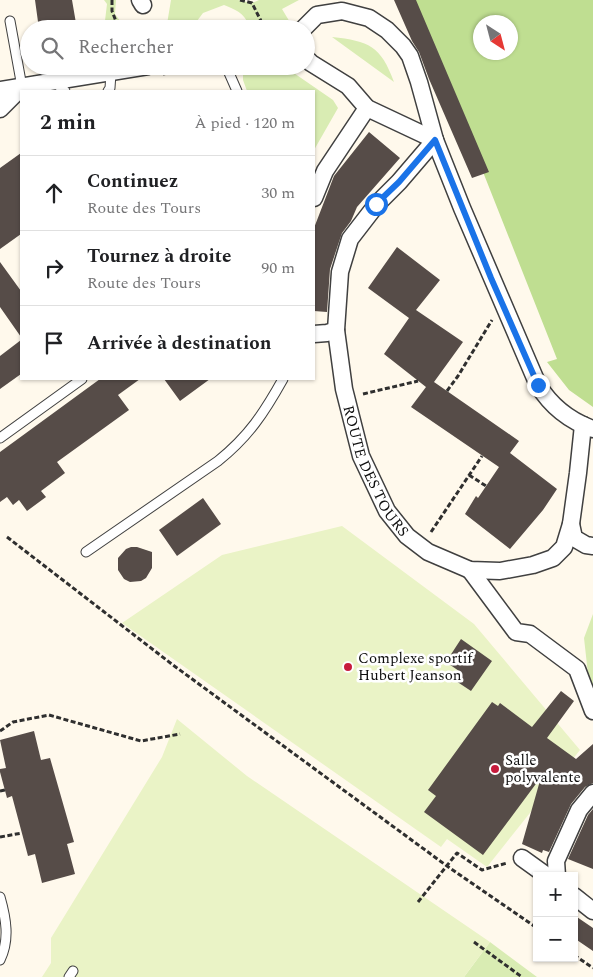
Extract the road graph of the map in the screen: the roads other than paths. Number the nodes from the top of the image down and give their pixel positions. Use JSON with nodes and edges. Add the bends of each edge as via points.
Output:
{"nodes":[{"id":1,"x":312,"y":20,"type":"edge"},
{"id":2,"x":10,"y":21,"type":"dead end"},
{"id":3,"x":315,"y":65,"type":"edge"},
{"id":4,"x":103,"y":75,"type":"edge"},
{"id":5,"x":110,"y":75,"type":"edge"},
{"id":6,"x":230,"y":75,"type":"edge"},
{"id":7,"x":22,"y":87,"type":"junction"},
{"id":8,"x":60,"y":87,"type":"edge"},
{"id":9,"x":0,"y":90,"type":"edge"},
{"id":10,"x":109,"y":90,"type":"edge"},
{"id":11,"x":237,"y":90,"type":"edge"},
{"id":12,"x":367,"y":108,"type":"junction"},
{"id":13,"x":0,"y":109,"type":"edge"},
{"id":14,"x":435,"y":140,"type":"junction"},
{"id":15,"x":315,"y":196,"type":"edge"},
{"id":16,"x":336,"y":330,"type":"junction"},
{"id":17,"x":315,"y":334,"type":"edge"},
{"id":18,"x":81,"y":380,"type":"edge"},
{"id":19,"x":282,"y":380,"type":"edge"},
{"id":20,"x":588,"y":427,"type":"edge"},
{"id":21,"x":0,"y":438,"type":"edge"},
{"id":22,"x":570,"y":524,"type":"junction"},
{"id":23,"x":593,"y":546,"type":"edge"},
{"id":24,"x":86,"y":552,"type":"dead end"},
{"id":25,"x":470,"y":570,"type":"junction"},
{"id":26,"x":593,"y":711,"type":"edge"},
{"id":27,"x":593,"y":793,"type":"edge"},
{"id":28,"x":522,"y":858,"type":"road end"},
{"id":29,"x":541,"y":872,"type":"edge"},
{"id":30,"x":557,"y":872,"type":"edge"},
{"id":31,"x":0,"y":896,"type":"edge"},
{"id":32,"x":578,"y":899,"type":"edge"},
{"id":33,"x":593,"y":911,"type":"edge"},
{"id":34,"x":0,"y":960,"type":"edge"}],
"edges":[{"from":1,"to":14,"type":"street","name":"ROUTE DES TOURS","via":[[317,15],[342,11],[369,18],[387,30],[410,56]]},
{"from":2,"to":7,"type":"lane"},
{"from":3,"to":12,"type":"street","via":[[348,86]]},
{"from":4,"to":8,"type":"street"},
{"from":5,"to":10,"type":"lane"},
{"from":6,"to":11,"type":"lane"},
{"from":7,"to":8,"type":"street"},
{"from":7,"to":9,"type":"street"},
{"from":7,"to":13,"type":"street"},
{"from":12,"to":14,"type":"street"},
{"from":12,"to":15,"type":"street","via":[[325,171]]},
{"from":14,"to":16,"type":"street","name":"ROUTE DES TOURS","via":[[376,204],[350,240],[340,272]]},
{"from":14,"to":20,"type":"street","name":"ROUTE DES TOURS","via":[[541,390],[562,412]]},
{"from":16,"to":17,"type":"street"},
{"from":16,"to":25,"type":"street","name":"ROUTE DES TOURS","via":[[346,398],[361,456],[387,512],[407,536],[428,552]]},
{"from":18,"to":21,"type":"lane"},
{"from":19,"to":24,"type":"lane","via":[[253,428],[234,448]]},
{"from":20,"to":22,"type":"street","name":"ROUTE DES TOURS"},
{"from":22,"to":23,"type":"street","via":[[574,538]]},
{"from":22,"to":25,"type":"street","name":"ROUTE DES TOURS","via":[[564,547],[553,558],[500,571]]},
{"from":25,"to":26,"type":"street","via":[[516,632],[530,634],[577,669]]},
{"from":27,"to":30,"type":"street","via":[[579,810],[556,860]]},
{"from":28,"to":29,"type":"street"},
{"from":31,"to":34,"type":"lane","via":[[7,938]]},
{"from":32,"to":33,"type":"street"}]}
